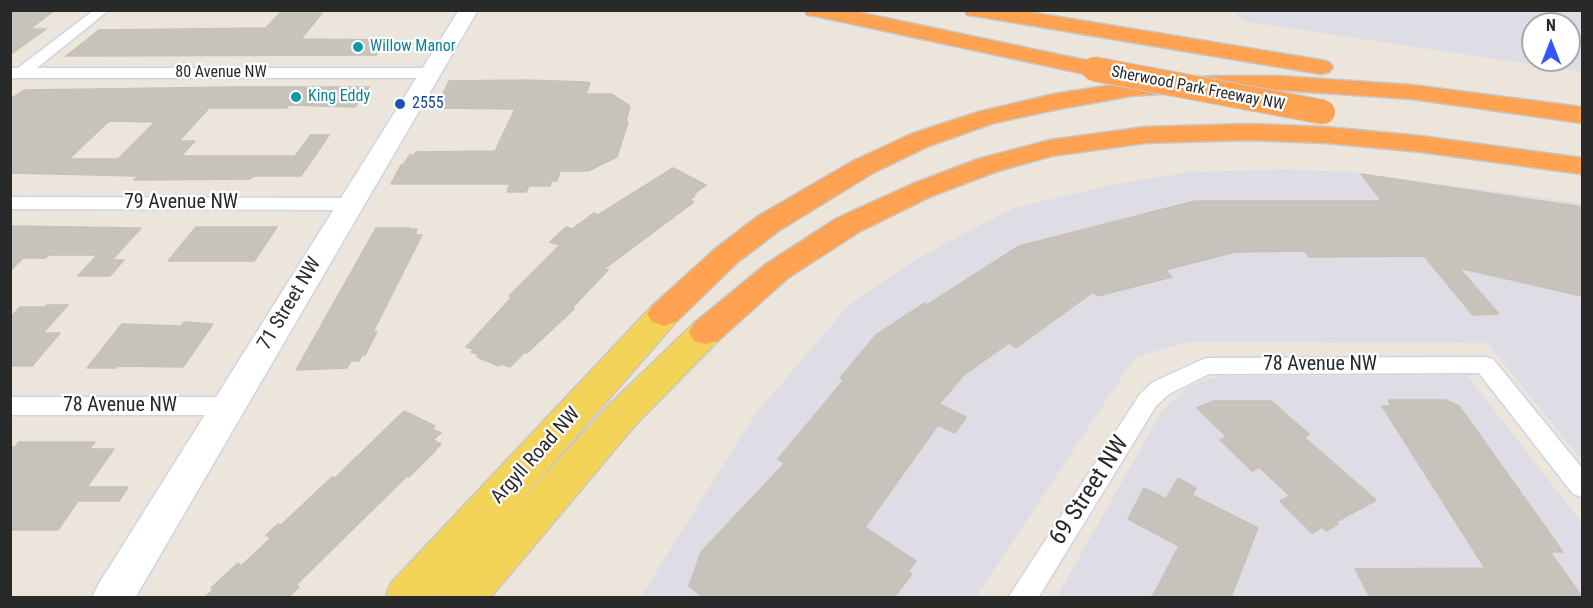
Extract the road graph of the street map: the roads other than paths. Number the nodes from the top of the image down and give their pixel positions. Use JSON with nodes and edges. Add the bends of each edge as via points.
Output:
{"nodes":[{"id":1,"x":103,"y":10,"type":"edge"},
{"id":2,"x":469,"y":10,"type":"edge"},
{"id":3,"x":815,"y":10,"type":"edge"},
{"id":4,"x":975,"y":10,"type":"edge"},
{"id":5,"x":431,"y":73,"type":"junction"},
{"id":6,"x":14,"y":76,"type":"edge"},
{"id":7,"x":1582,"y":113,"type":"edge"},
{"id":8,"x":1582,"y":156,"type":"edge"},
{"id":9,"x":1582,"y":166,"type":"edge"},
{"id":10,"x":10,"y":203,"type":"edge"},
{"id":11,"x":351,"y":204,"type":"junction"},
{"id":12,"x":664,"y":314,"type":"joint"},
{"id":13,"x":706,"y":332,"type":"joint"},
{"id":14,"x":1161,"y":388,"type":"joint"},
{"id":15,"x":10,"y":406,"type":"edge"},
{"id":16,"x":229,"y":406,"type":"junction"},
{"id":17,"x":1582,"y":486,"type":"edge"},
{"id":18,"x":112,"y":597,"type":"edge"},
{"id":19,"x":407,"y":597,"type":"edge"},
{"id":20,"x":461,"y":597,"type":"edge"},
{"id":21,"x":1022,"y":597,"type":"edge"}],
"edges":[{"from":1,"to":6,"type":"street"},
{"from":2,"to":5,"type":"street","name":"71 Street NW"},
{"from":3,"to":8,"type":"highway","name":"Sherwood Park Freeway NW","bridge":true,"via":[[1094,69]]},
{"from":4,"to":7,"type":"highway"},
{"from":5,"to":6,"type":"street","name":"80 Avenue NW"},
{"from":5,"to":11,"type":"street","name":"71 Street NW"},
{"from":7,"to":12,"type":"highway","via":[[1413,92],[1279,83],[1131,89],[1054,102],[987,117],[920,140],[863,167],[769,223],[727,255]]},
{"from":9,"to":13,"type":"highway","via":[[1420,144],[1248,132],[1145,135],[1050,148],[988,165],[922,190],[848,225],[777,271]]},
{"from":10,"to":11,"type":"street","name":"79 Avenue NW"},
{"from":11,"to":16,"type":"street","name":"71 Street NW"},
{"from":12,"to":19,"type":"main road","name":"Argyll Road NW"},
{"from":13,"to":20,"type":"main road","name":"Argyll Road NW","via":[[624,413]]},
{"from":14,"to":17,"type":"street","name":"78 Avenue NW","via":[[1206,366],[1485,365]]},
{"from":14,"to":21,"type":"street","name":"69 Street NW","via":[[1148,400]]},
{"from":15,"to":16,"type":"street","name":"78 Avenue NW"},
{"from":16,"to":18,"type":"street","name":"71 Street NW"}]}
